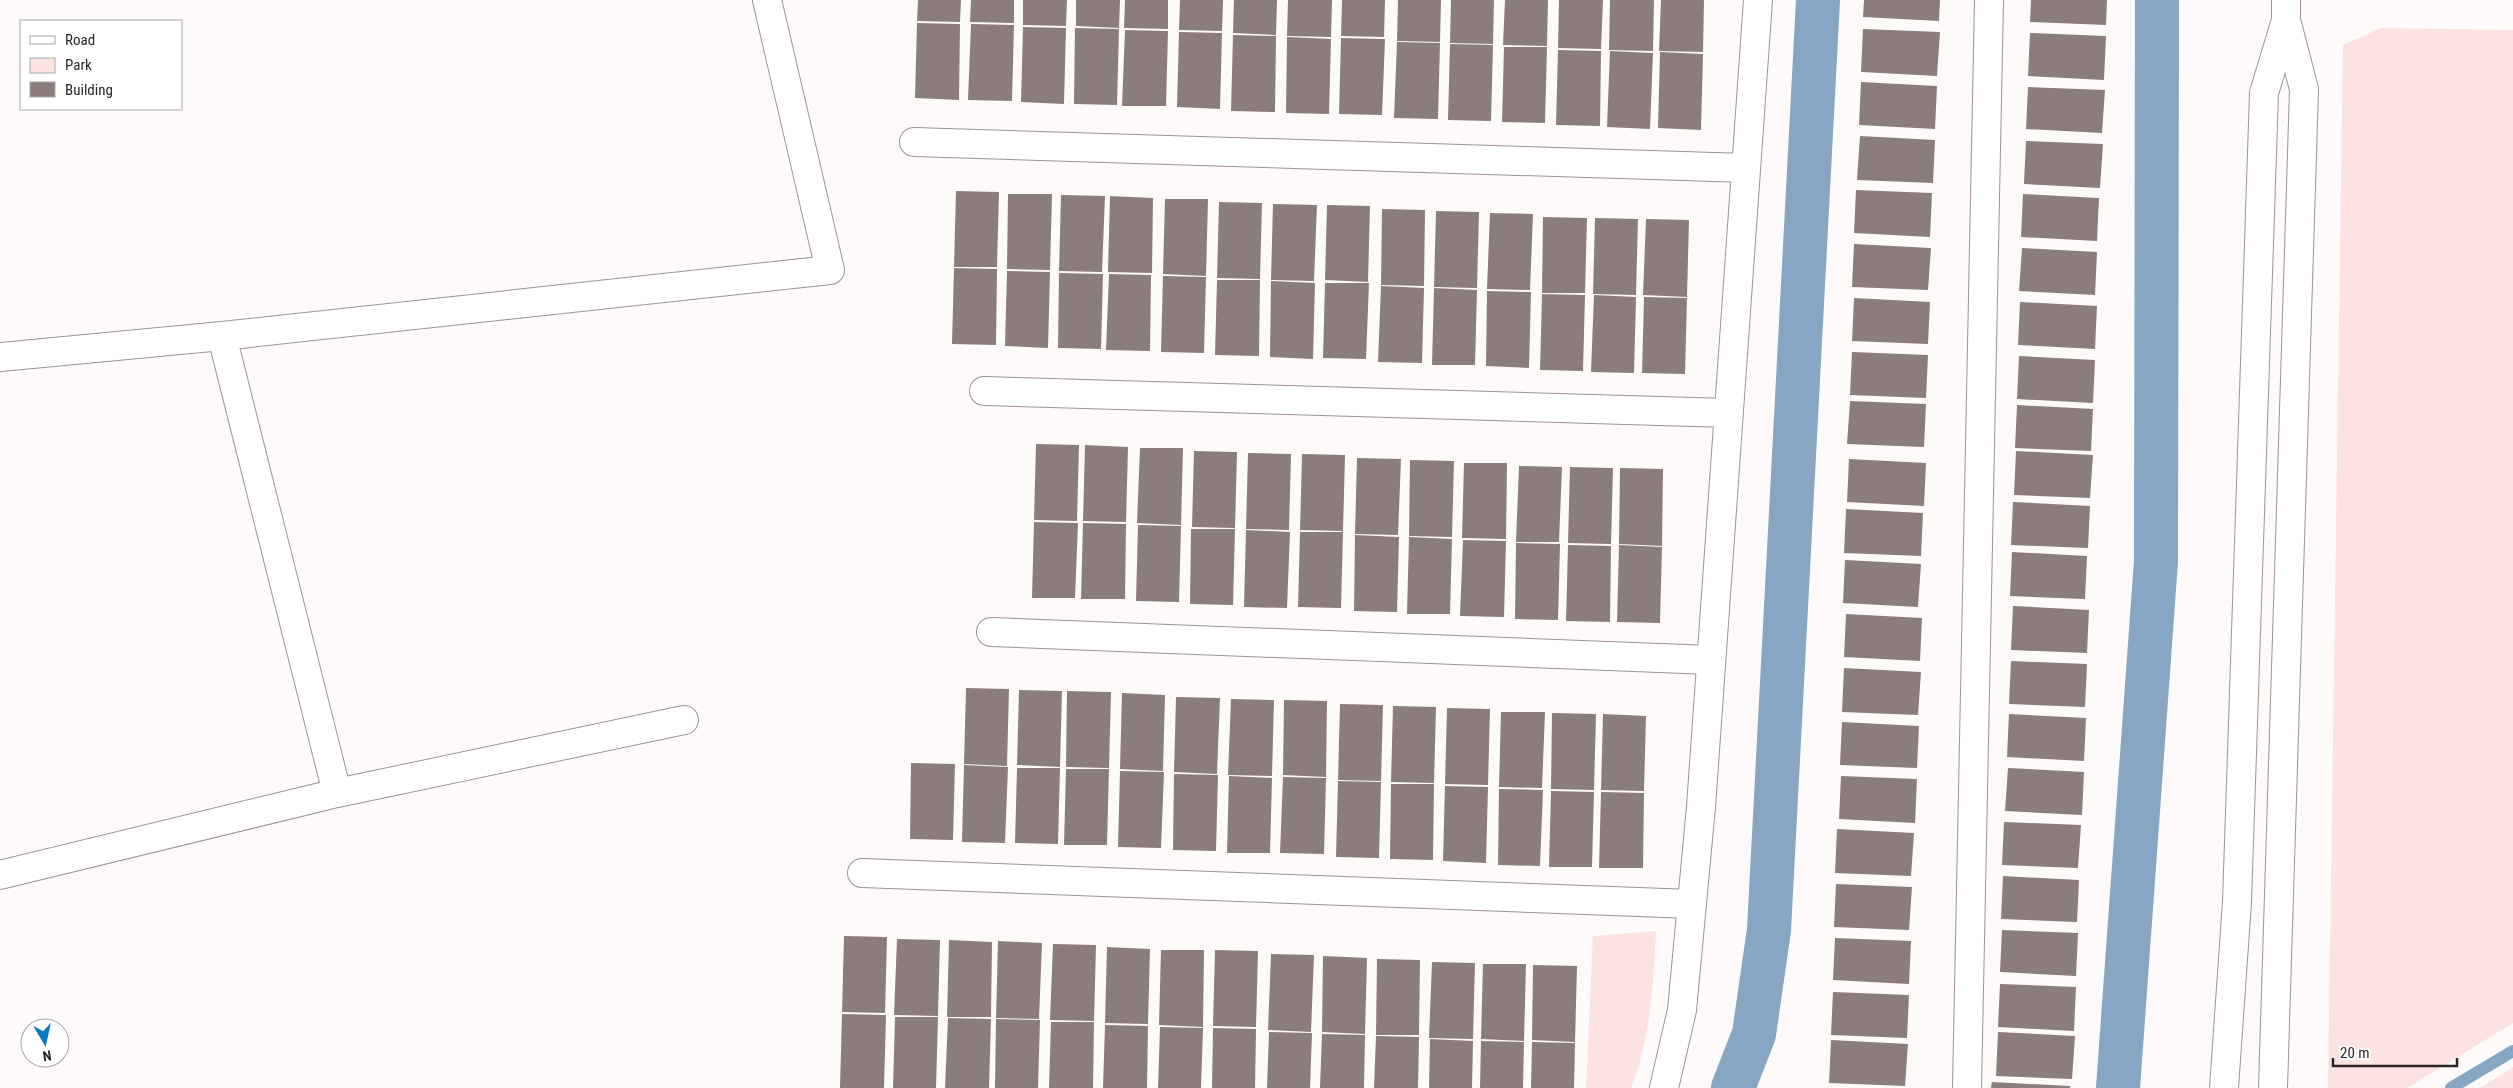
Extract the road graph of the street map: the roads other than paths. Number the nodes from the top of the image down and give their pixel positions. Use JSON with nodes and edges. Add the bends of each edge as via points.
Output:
{"nodes":[{"id":1,"x":767,"y":0,"type":"edge"},
{"id":2,"x":1758,"y":0,"type":"edge"},
{"id":3,"x":1989,"y":0,"type":"edge"},
{"id":4,"x":2286,"y":10,"type":"edge"},
{"id":5,"x":914,"y":142,"type":"dead end"},
{"id":6,"x":1746,"y":168,"type":"junction"},
{"id":7,"x":222,"y":336,"type":"junction"},
{"id":8,"x":0,"y":357,"type":"edge"},
{"id":9,"x":984,"y":391,"type":"dead end"},
{"id":10,"x":1728,"y":413,"type":"junction"},
{"id":11,"x":991,"y":632,"type":"dead end"},
{"id":12,"x":1712,"y":660,"type":"junction"},
{"id":13,"x":684,"y":720,"type":"dead end"},
{"id":14,"x":337,"y":793,"type":"junction"},
{"id":15,"x":862,"y":873,"type":"dead end"},
{"id":16,"x":0,"y":875,"type":"edge"},
{"id":17,"x":1692,"y":904,"type":"junction"},
{"id":18,"x":2274,"y":1054,"type":"junction"},
{"id":19,"x":1664,"y":1088,"type":"edge"},
{"id":20,"x":1967,"y":1088,"type":"edge"},
{"id":21,"x":2224,"y":1088,"type":"edge"},
{"id":22,"x":2273,"y":1088,"type":"edge"},
{"id":23,"x":2280,"y":1088,"type":"edge"}],
"edges":[{"from":1,"to":7,"type":"street","via":[[830,270]]},
{"from":2,"to":6,"type":"street"},
{"from":3,"to":20,"type":"street"},
{"from":4,"to":18,"type":"street","via":[[2304,89]]},
{"from":4,"to":21,"type":"street","via":[[2264,93],[2237,902]]},
{"from":5,"to":6,"type":"street"},
{"from":6,"to":10,"type":"street"},
{"from":7,"to":8,"type":"street"},
{"from":7,"to":14,"type":"street"},
{"from":9,"to":10,"type":"street"},
{"from":10,"to":12,"type":"street"},
{"from":11,"to":12,"type":"street"},
{"from":12,"to":17,"type":"street"},
{"from":13,"to":14,"type":"street"},
{"from":14,"to":16,"type":"street"},
{"from":15,"to":17,"type":"street"},
{"from":17,"to":19,"type":"street","via":[[1682,1010]]},
{"from":18,"to":22,"type":"street"},
{"from":18,"to":23,"type":"street"}]}
